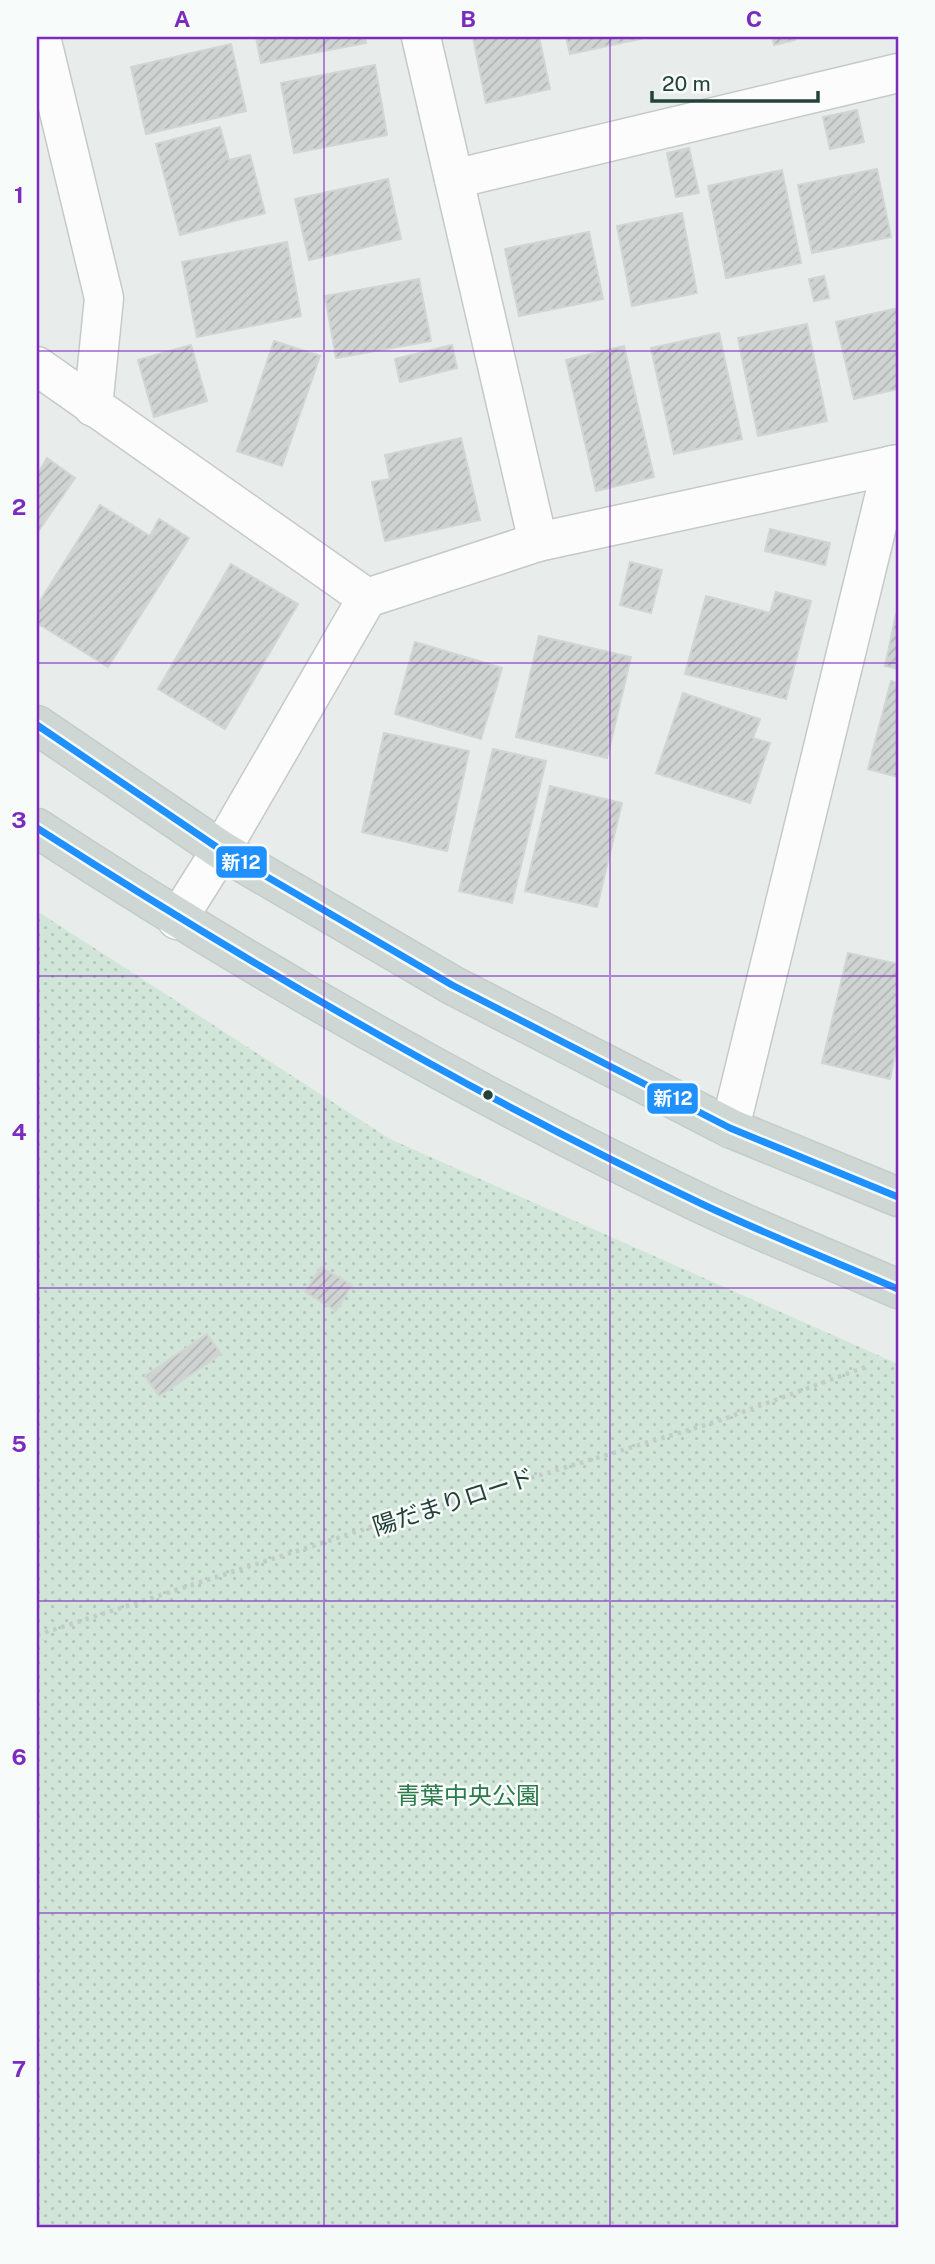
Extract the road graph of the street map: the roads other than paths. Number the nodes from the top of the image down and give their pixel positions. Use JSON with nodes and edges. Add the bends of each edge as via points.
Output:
{"nodes":[{"id":1,"x":41,"y":37,"type":"edge"},
{"id":2,"x":421,"y":37,"type":"edge"},
{"id":3,"x":898,"y":73,"type":"edge"},
{"id":4,"x":454,"y":179,"type":"junction"},
{"id":5,"x":37,"y":366,"type":"edge"},
{"id":6,"x":93,"y":408,"type":"junction"},
{"id":7,"x":895,"y":464,"type":"edge"},
{"id":8,"x":538,"y":542,"type":"junction"},
{"id":9,"x":368,"y":598,"type":"junction"},
{"id":10,"x":37,"y":725,"type":"edge"},
{"id":11,"x":37,"y":828,"type":"edge"},
{"id":12,"x":221,"y":850,"type":"junction"},
{"id":13,"x":177,"y":920,"type":"junction"},
{"id":14,"x":730,"y":1128,"type":"junction"},
{"id":15,"x":898,"y":1197,"type":"edge"},
{"id":16,"x":898,"y":1289,"type":"edge"}],
"edges":[{"from":1,"to":6,"type":"street","via":[[104,298]]},
{"from":2,"to":4,"type":"street"},
{"from":3,"to":4,"type":"street"},
{"from":4,"to":8,"type":"street"},
{"from":5,"to":6,"type":"street"},
{"from":6,"to":9,"type":"street"},
{"from":7,"to":8,"type":"street"},
{"from":7,"to":14,"type":"street"},
{"from":8,"to":9,"type":"street"},
{"from":9,"to":12,"type":"street"},
{"from":10,"to":12,"type":"main road"},
{"from":11,"to":13,"type":"main road"},
{"from":12,"to":13,"type":"street"},
{"from":12,"to":14,"type":"main road","via":[[452,985]]},
{"from":13,"to":16,"type":"main road","via":[[431,1067],[705,1206]]},
{"from":14,"to":15,"type":"main road"}]}
